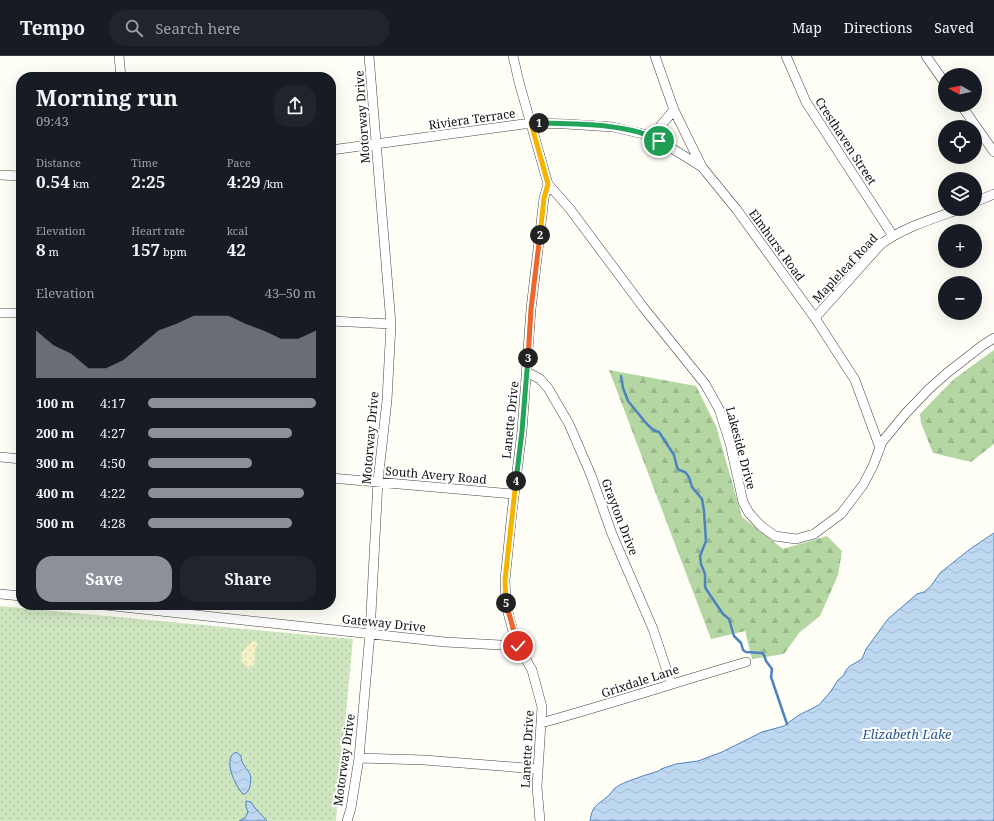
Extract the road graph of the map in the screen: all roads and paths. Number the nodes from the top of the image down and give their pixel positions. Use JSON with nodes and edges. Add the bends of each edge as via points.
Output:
{"nodes":[{"id":1,"x":119,"y":56,"type":"edge"},
{"id":2,"x":370,"y":56,"type":"edge"},
{"id":3,"x":514,"y":56,"type":"edge"},
{"id":4,"x":655,"y":56,"type":"edge"},
{"id":5,"x":786,"y":56,"type":"edge"},
{"id":6,"x":926,"y":56,"type":"edge"},
{"id":7,"x":121,"y":72,"type":"edge"},
{"id":8,"x":938,"y":73,"type":"edge"},
{"id":9,"x":674,"y":110,"type":"junction"},
{"id":10,"x":966,"y":112,"type":"edge"},
{"id":11,"x":531,"y":123,"type":"junction"},
{"id":12,"x":652,"y":136,"type":"junction"},
{"id":13,"x":376,"y":144,"type":"junction"},
{"id":14,"x":336,"y":149,"type":"edge"},
{"id":15,"x":994,"y":152,"type":"edge"},
{"id":16,"x":702,"y":167,"type":"junction"},
{"id":17,"x":0,"y":175,"type":"edge"},
{"id":18,"x":16,"y":176,"type":"edge"},
{"id":19,"x":548,"y":184,"type":"junction"},
{"id":20,"x":994,"y":194,"type":"edge"},
{"id":21,"x":982,"y":199,"type":"edge"},
{"id":22,"x":940,"y":216,"type":"edge"},
{"id":23,"x":893,"y":236,"type":"junction"},
{"id":24,"x":0,"y":313,"type":"edge"},
{"id":25,"x":16,"y":313,"type":"edge"},
{"id":26,"x":815,"y":318,"type":"junction"},
{"id":27,"x":336,"y":321,"type":"edge"},
{"id":28,"x":391,"y":324,"type":"junction"},
{"id":29,"x":994,"y":338,"type":"edge"},
{"id":30,"x":527,"y":372,"type":"junction"},
{"id":31,"x":880,"y":448,"type":"junction"},
{"id":32,"x":0,"y":457,"type":"edge"},
{"id":33,"x":16,"y":459,"type":"edge"},
{"id":34,"x":336,"y":478,"type":"edge"},
{"id":35,"x":378,"y":481,"type":"junction"},
{"id":36,"x":514,"y":494,"type":"junction"},
{"id":37,"x":0,"y":594,"type":"edge"},
{"id":38,"x":16,"y":596,"type":"edge"},
{"id":39,"x":152,"y":610,"type":"edge"},
{"id":40,"x":370,"y":633,"type":"junction"},
{"id":41,"x":518,"y":646,"type":"junction"},
{"id":42,"x":746,"y":662,"type":"dead end"},
{"id":43,"x":671,"y":683,"type":"junction"},
{"id":44,"x":541,"y":723,"type":"junction"},
{"id":45,"x":359,"y":758,"type":"junction"},
{"id":46,"x":538,"y":769,"type":"junction"},
{"id":47,"x":347,"y":821,"type":"edge"},
{"id":48,"x":540,"y":821,"type":"edge"}],
"edges":[{"from":1,"to":7,"type":"street"},
{"from":2,"to":13,"type":"street","name":"Motorway Drive"},
{"from":3,"to":11,"type":"street","name":"Lakeside Drive","via":[[518,82]]},
{"from":4,"to":9,"type":"street","name":"Elmhurst Road"},
{"from":5,"to":23,"type":"street","name":"Cresthaven Street","via":[[806,102]]},
{"from":6,"to":8,"type":"street"},
{"from":9,"to":12,"type":"street"},
{"from":9,"to":16,"type":"street","name":"Elmhurst Road"},
{"from":10,"to":15,"type":"street"},
{"from":11,"to":12,"type":"street","name":"Riviera Terrace","via":[[613,127]]},
{"from":11,"to":13,"type":"street","name":"Riviera Terrace"},
{"from":11,"to":19,"type":"street","name":"Lakeside Drive"},
{"from":12,"to":16,"type":"street","name":"Riviera Terrace"},
{"from":13,"to":14,"type":"street","name":"Riviera Terrace"},
{"from":13,"to":28,"type":"street","name":"Motorway Drive"},
{"from":16,"to":26,"type":"street","name":"Elmhurst Road","via":[[737,210]]},
{"from":17,"to":18,"type":"street"},
{"from":19,"to":30,"type":"street","name":"Lanette Drive","via":[[544,198],[531,309]]},
{"from":19,"to":31,"type":"street","name":"Lakeside Drive","via":[[705,384],[719,409],[730,443],[743,502],[749,514],[761,526],[775,536],[796,539],[814,534],[828,525],[841,514],[862,486]]},
{"from":20,"to":21,"type":"street"},
{"from":22,"to":23,"type":"street","name":"Mapleleaf Road"},
{"from":23,"to":26,"type":"street","name":"Mapleleaf Road","via":[[881,244]]},
{"from":24,"to":25,"type":"street"},
{"from":26,"to":31,"type":"street","name":"Elmhurst Road","via":[[855,380]]},
{"from":27,"to":28,"type":"street"},
{"from":28,"to":35,"type":"street","name":"Motorway Drive"},
{"from":29,"to":31,"type":"street","name":"Lakeside Drive","via":[[929,389],[906,413]]},
{"from":30,"to":36,"type":"street","name":"Lanette Drive"},
{"from":30,"to":43,"type":"street","name":"Grayton Drive","via":[[540,378],[569,424],[653,629]]},
{"from":32,"to":33,"type":"street"},
{"from":34,"to":35,"type":"street","name":"South Avery Road"},
{"from":35,"to":36,"type":"street","name":"South Avery Road"},
{"from":35,"to":40,"type":"street","name":"Motorway Drive"},
{"from":36,"to":41,"type":"street","name":"Lanette Drive","via":[[505,580],[506,605]]},
{"from":37,"to":38,"type":"street"},
{"from":39,"to":40,"type":"street","name":"Gateway Drive"},
{"from":40,"to":41,"type":"street","name":"Gateway Drive","via":[[445,642]]},
{"from":40,"to":45,"type":"street","name":"Motorway Drive"},
{"from":41,"to":44,"type":"street","name":"Lanette Drive","via":[[532,670],[536,683],[542,707]]},
{"from":42,"to":43,"type":"street","name":"Grixdale Lane"},
{"from":43,"to":44,"type":"street","name":"Grixdale Lane","via":[[604,706]]},
{"from":44,"to":46,"type":"street","name":"Lanette Drive"},
{"from":45,"to":46,"type":"street"},
{"from":45,"to":47,"type":"street","name":"Motorway Drive"},
{"from":46,"to":48,"type":"street","name":"Lanette Drive"}]}
